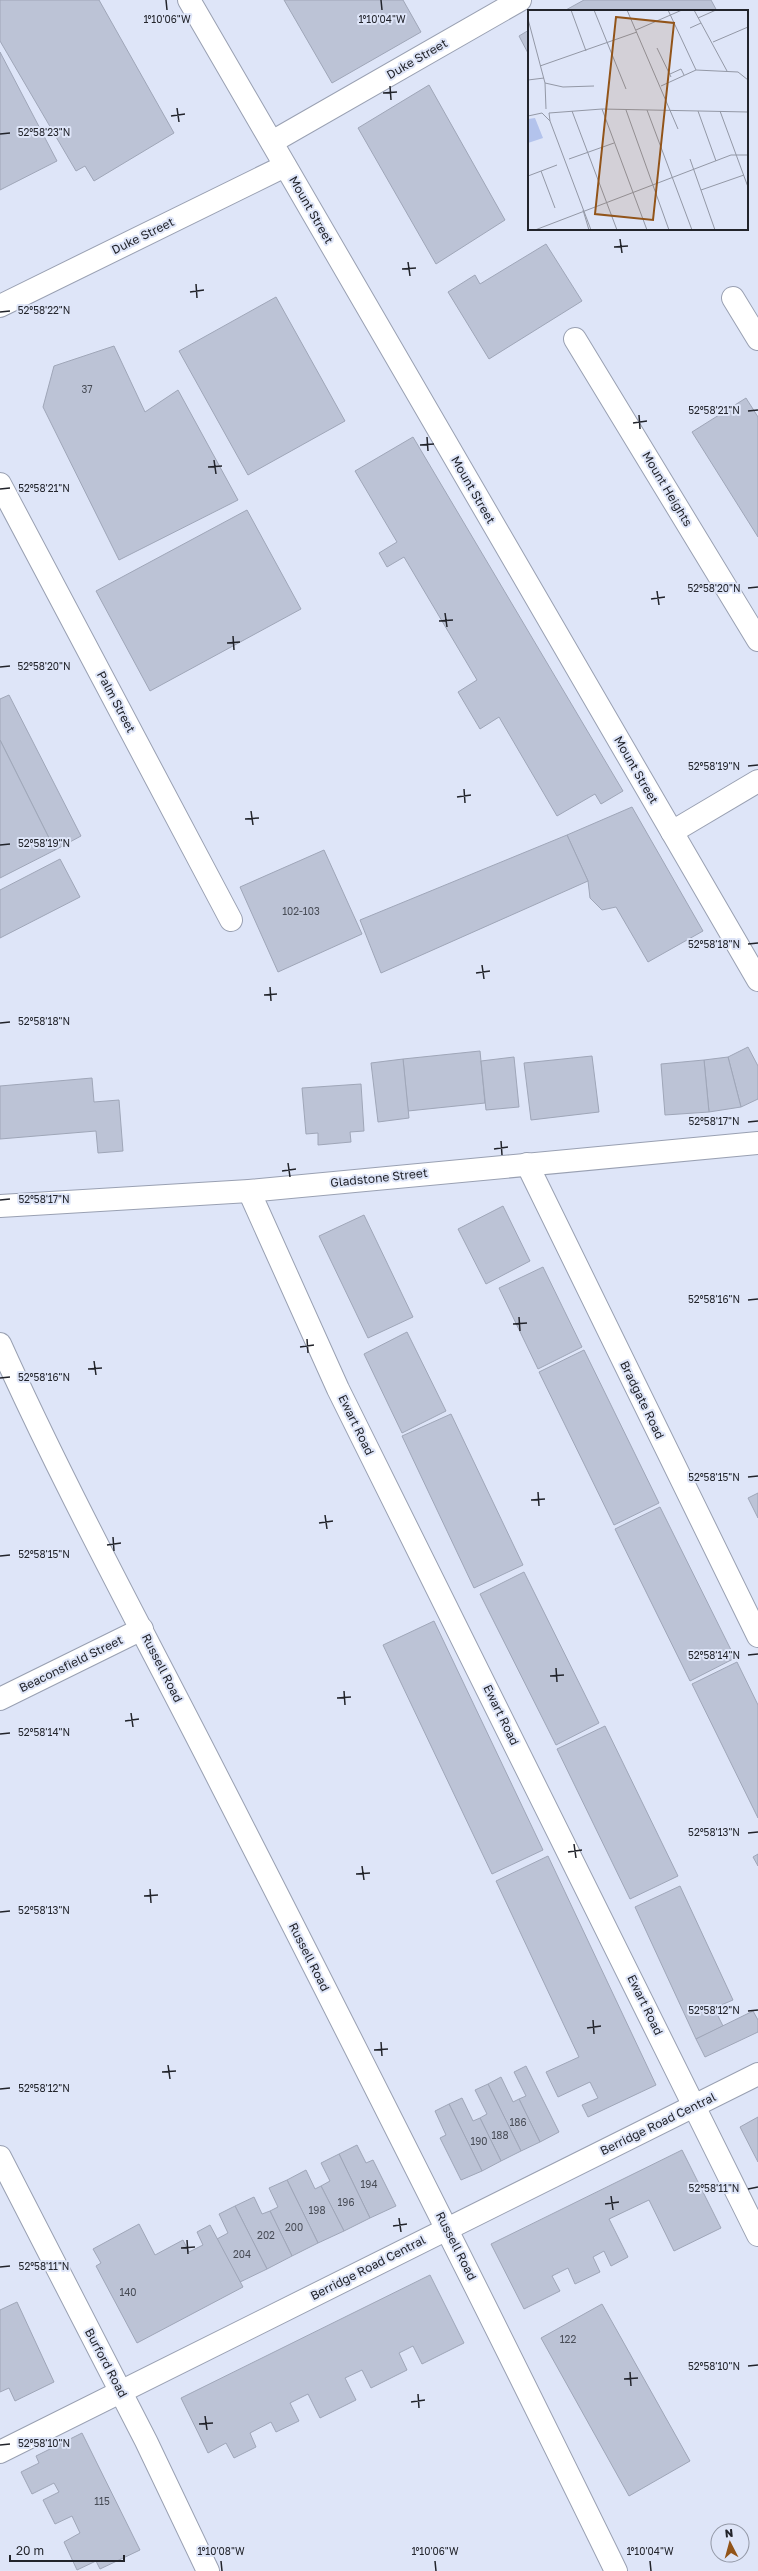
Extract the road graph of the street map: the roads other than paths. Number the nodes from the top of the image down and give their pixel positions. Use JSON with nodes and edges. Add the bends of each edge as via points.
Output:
{"nodes":[{"id":1,"x":189,"y":0,"type":"edge"},
{"id":2,"x":520,"y":0,"type":"edge"},
{"id":3,"x":272,"y":142,"type":"junction"},
{"id":4,"x":285,"y":166,"type":"junction"},
{"id":5,"x":733,"y":298,"type":"dead end"},
{"id":6,"x":0,"y":306,"type":"edge"},
{"id":7,"x":575,"y":339,"type":"dead end"},
{"id":8,"x":758,"y":339,"type":"edge"},
{"id":9,"x":0,"y":484,"type":"edge"},
{"id":10,"x":758,"y":640,"type":"edge"},
{"id":11,"x":758,"y":781,"type":"edge"},
{"id":12,"x":672,"y":832,"type":"junction"},
{"id":13,"x":231,"y":920,"type":"dead end"},
{"id":14,"x":758,"y":980,"type":"edge"},
{"id":15,"x":758,"y":1143,"type":"edge"},
{"id":16,"x":527,"y":1164,"type":"junction"},
{"id":17,"x":249,"y":1191,"type":"junction"},
{"id":18,"x":0,"y":1206,"type":"edge"},
{"id":19,"x":0,"y":1344,"type":"edge"},
{"id":20,"x":142,"y":1629,"type":"junction"},
{"id":21,"x":758,"y":1636,"type":"edge"},
{"id":22,"x":0,"y":1699,"type":"edge"},
{"id":23,"x":758,"y":2074,"type":"edge"},
{"id":24,"x":694,"y":2106,"type":"junction"},
{"id":25,"x":0,"y":2157,"type":"edge"},
{"id":26,"x":447,"y":2228,"type":"junction"},
{"id":27,"x":758,"y":2236,"type":"edge"},
{"id":28,"x":121,"y":2392,"type":"junction"},
{"id":29,"x":0,"y":2452,"type":"edge"},
{"id":30,"x":208,"y":2571,"type":"edge"},
{"id":31,"x":616,"y":2571,"type":"edge"}],
"edges":[{"from":1,"to":3,"type":"street","name":"Mount Street"},
{"from":2,"to":3,"type":"street","name":"Duke Street"},
{"from":3,"to":4,"type":"street","name":"Mount Street"},
{"from":4,"to":6,"type":"street","name":"Duke Street"},
{"from":4,"to":12,"type":"street","name":"Mount Street"},
{"from":5,"to":8,"type":"street"},
{"from":7,"to":10,"type":"street","name":"Mount Heights"},
{"from":9,"to":13,"type":"street","name":"Palm Street"},
{"from":11,"to":12,"type":"street"},
{"from":12,"to":14,"type":"street","name":"Mount Street"},
{"from":15,"to":16,"type":"street","name":"Gladstone Street"},
{"from":16,"to":17,"type":"street","name":"Gladstone Street"},
{"from":16,"to":21,"type":"street","name":"Bradgate Road"},
{"from":17,"to":18,"type":"street","name":"Gladstone Street"},
{"from":17,"to":24,"type":"street","name":"Ewart Road","via":[[338,1389]]},
{"from":19,"to":20,"type":"street","name":"Russell Road","via":[[45,1443]]},
{"from":20,"to":22,"type":"street","name":"Beaconsfield Street"},
{"from":20,"to":26,"type":"street","name":"Russell Road"},
{"from":23,"to":24,"type":"street","name":"Berridge Road Central"},
{"from":24,"to":26,"type":"street","name":"Berridge Road Central"},
{"from":24,"to":27,"type":"street","name":"Ewart Road"},
{"from":25,"to":28,"type":"street","name":"Burford Road"},
{"from":26,"to":28,"type":"street","name":"Berridge Road Central"},
{"from":26,"to":31,"type":"street","name":"Russell Road"},
{"from":28,"to":29,"type":"street","name":"Berridge Road Central"},
{"from":28,"to":30,"type":"street","name":"Burford Road"}]}
